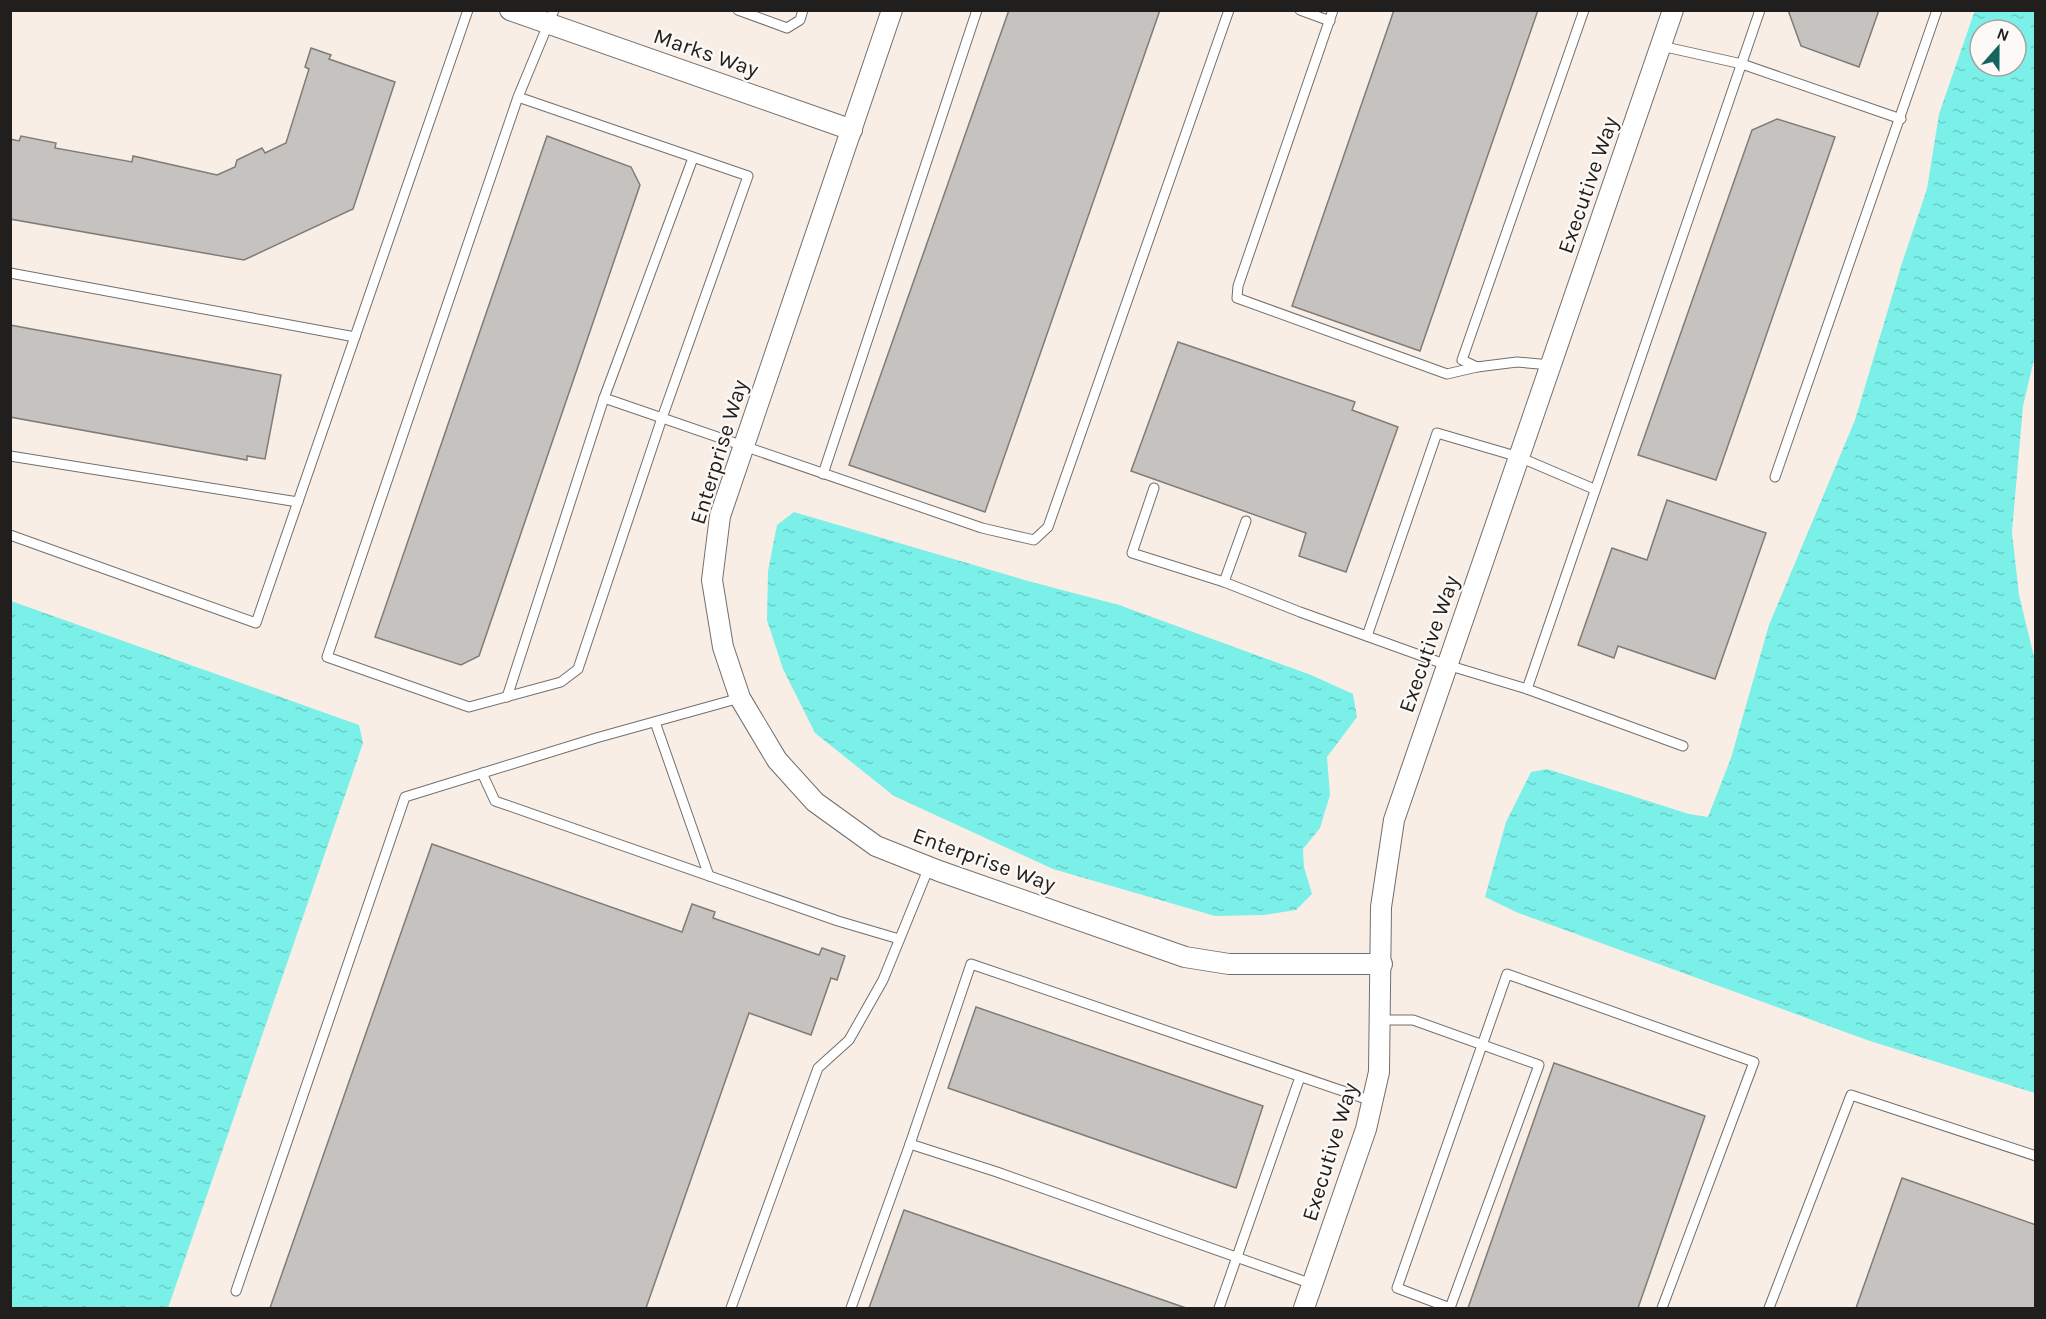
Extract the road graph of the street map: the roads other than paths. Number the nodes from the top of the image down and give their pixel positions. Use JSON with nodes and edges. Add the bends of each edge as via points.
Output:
{"nodes":[{"id":1,"x":468,"y":10,"type":"edge"},
{"id":2,"x":510,"y":10,"type":"edge"},
{"id":3,"x":738,"y":10,"type":"edge"},
{"id":4,"x":803,"y":10,"type":"edge"},
{"id":5,"x":892,"y":10,"type":"edge"},
{"id":6,"x":976,"y":10,"type":"edge"},
{"id":7,"x":1229,"y":10,"type":"edge"},
{"id":8,"x":1300,"y":10,"type":"edge"},
{"id":9,"x":1333,"y":10,"type":"edge"},
{"id":10,"x":1584,"y":10,"type":"edge"},
{"id":11,"x":1673,"y":10,"type":"edge"},
{"id":12,"x":1760,"y":10,"type":"edge"},
{"id":13,"x":1937,"y":10,"type":"edge"},
{"id":14,"x":751,"y":13,"type":"edge"},
{"id":15,"x":552,"y":17,"type":"edge"},
{"id":16,"x":1330,"y":21,"type":"junction"},
{"id":17,"x":1661,"y":45,"type":"junction"},
{"id":18,"x":1742,"y":64,"type":"junction"},
{"id":19,"x":518,"y":97,"type":"junction"},
{"id":20,"x":1901,"y":119,"type":"junction"},
{"id":21,"x":852,"y":129,"type":"junction"},
{"id":22,"x":693,"y":158,"type":"junction"},
{"id":23,"x":10,"y":273,"type":"edge"},
{"id":24,"x":356,"y":337,"type":"junction"},
{"id":25,"x":1551,"y":365,"type":"junction"},
{"id":26,"x":1477,"y":367,"type":"junction"},
{"id":27,"x":604,"y":398,"type":"junction"},
{"id":28,"x":662,"y":418,"type":"junction"},
{"id":29,"x":743,"y":446,"type":"junction"},
{"id":30,"x":10,"y":456,"type":"edge"},
{"id":31,"x":1519,"y":457,"type":"junction"},
{"id":32,"x":823,"y":474,"type":"junction"},
{"id":33,"x":1775,"y":477,"type":"dead end"},
{"id":34,"x":1154,"y":488,"type":"dead end"},
{"id":35,"x":1594,"y":489,"type":"junction"},
{"id":36,"x":298,"y":502,"type":"junction"},
{"id":37,"x":1246,"y":521,"type":"dead end"},
{"id":38,"x":10,"y":535,"type":"edge"},
{"id":39,"x":1224,"y":582,"type":"junction"},
{"id":40,"x":1367,"y":636,"type":"junction"},
{"id":41,"x":1447,"y":665,"type":"junction"},
{"id":42,"x":1527,"y":689,"type":"junction"},
{"id":43,"x":507,"y":696,"type":"junction"},
{"id":44,"x":740,"y":698,"type":"junction"},
{"id":45,"x":655,"y":722,"type":"junction"},
{"id":46,"x":1683,"y":746,"type":"dead end"},
{"id":47,"x":482,"y":773,"type":"junction"},
{"id":48,"x":929,"y":867,"type":"junction"},
{"id":49,"x":709,"y":876,"type":"junction"},
{"id":50,"x":899,"y":939,"type":"junction"},
{"id":51,"x":1382,"y":964,"type":"junction"},
{"id":52,"x":1380,"y":1020,"type":"junction"},
{"id":53,"x":1483,"y":1045,"type":"junction"},
{"id":54,"x":1300,"y":1077,"type":"junction"},
{"id":55,"x":1372,"y":1101,"type":"junction"},
{"id":56,"x":910,"y":1144,"type":"junction"},
{"id":57,"x":2036,"y":1156,"type":"edge"},
{"id":58,"x":1236,"y":1258,"type":"junction"},
{"id":59,"x":1312,"y":1284,"type":"junction"},
{"id":60,"x":236,"y":1291,"type":"dead end"},
{"id":61,"x":731,"y":1308,"type":"edge"},
{"id":62,"x":851,"y":1308,"type":"edge"},
{"id":63,"x":1219,"y":1308,"type":"edge"},
{"id":64,"x":1304,"y":1308,"type":"edge"},
{"id":65,"x":1662,"y":1308,"type":"edge"},
{"id":66,"x":1769,"y":1308,"type":"edge"}],
"edges":[{"from":1,"to":24,"type":"lane"},
{"from":2,"to":15,"type":"street","name":"Marks Way"},
{"from":3,"to":14,"type":"lane"},
{"from":4,"to":14,"type":"lane","via":[[800,20],[787,28]]},
{"from":5,"to":21,"type":"street","name":"Enterprise Way"},
{"from":6,"to":32,"type":"lane"},
{"from":7,"to":32,"type":"lane","via":[[1048,527],[1034,540],[982,528]]},
{"from":8,"to":16,"type":"lane"},
{"from":9,"to":16,"type":"lane"},
{"from":10,"to":26,"type":"lane","via":[[1462,360]]},
{"from":11,"to":17,"type":"street","name":"Executive Way"},
{"from":12,"to":18,"type":"lane"},
{"from":13,"to":20,"type":"lane"},
{"from":15,"to":19,"type":"lane"},
{"from":15,"to":21,"type":"street","name":"Marks Way"},
{"from":16,"to":26,"type":"lane","via":[[1237,298],[1448,374]]},
{"from":17,"to":18,"type":"lane"},
{"from":17,"to":25,"type":"street","name":"Executive Way"},
{"from":18,"to":20,"type":"lane"},
{"from":18,"to":35,"type":"lane"},
{"from":19,"to":22,"type":"lane"},
{"from":19,"to":43,"type":"lane","via":[[327,657],[469,707]]},
{"from":20,"to":33,"type":"lane"},
{"from":21,"to":29,"type":"street","name":"Enterprise Way"},
{"from":22,"to":27,"type":"lane"},
{"from":22,"to":28,"type":"lane","via":[[748,177]]},
{"from":23,"to":24,"type":"lane"},
{"from":24,"to":36,"type":"lane"},
{"from":25,"to":26,"type":"lane","via":[[1517,362]]},
{"from":25,"to":31,"type":"street","name":"Executive Way"},
{"from":27,"to":28,"type":"lane"},
{"from":27,"to":43,"type":"lane"},
{"from":28,"to":29,"type":"lane"},
{"from":28,"to":43,"type":"lane","via":[[578,669],[561,681]]},
{"from":29,"to":32,"type":"lane"},
{"from":29,"to":44,"type":"street","name":"Enterprise Way","via":[[720,516],[712,580],[723,647]]},
{"from":30,"to":36,"type":"lane"},
{"from":31,"to":35,"type":"lane"},
{"from":31,"to":40,"type":"lane","via":[[1437,433]]},
{"from":31,"to":41,"type":"street","name":"Executive Way"},
{"from":34,"to":39,"type":"lane","via":[[1132,553]]},
{"from":35,"to":42,"type":"lane"},
{"from":36,"to":38,"type":"lane","via":[[256,623]]},
{"from":37,"to":39,"type":"lane"},
{"from":39,"to":40,"type":"lane"},
{"from":40,"to":41,"type":"lane"},
{"from":41,"to":42,"type":"lane"},
{"from":41,"to":51,"type":"street","name":"Executive Way","via":[[1394,820],[1381,907]]},
{"from":42,"to":46,"type":"lane"},
{"from":44,"to":45,"type":"lane"},
{"from":44,"to":48,"type":"street","name":"Enterprise Way","via":[[777,760],[815,802],[876,846]]},
{"from":45,"to":47,"type":"lane"},
{"from":45,"to":49,"type":"lane"},
{"from":47,"to":49,"type":"lane","via":[[495,801]]},
{"from":47,"to":60,"type":"lane","via":[[405,797]]},
{"from":48,"to":50,"type":"lane"},
{"from":48,"to":51,"type":"street","name":"Enterprise Way","via":[[1185,957],[1229,964]]},
{"from":49,"to":50,"type":"lane"},
{"from":50,"to":61,"type":"lane","via":[[883,980],[849,1040],[818,1068]]},
{"from":51,"to":52,"type":"street","name":"Executive Way"},
{"from":52,"to":53,"type":"lane","via":[[1413,1020]]},
{"from":52,"to":55,"type":"street","name":"Executive Way","via":[[1379,1072]]},
{"from":53,"to":53,"type":"lane","via":[[1539,1065],[1450,1308],[1397,1288]]},
{"from":53,"to":65,"type":"lane","via":[[1507,974],[1754,1062]]},
{"from":54,"to":55,"type":"lane"},
{"from":54,"to":56,"type":"lane","via":[[971,964]]},
{"from":54,"to":58,"type":"lane"},
{"from":55,"to":59,"type":"street","name":"Executive Way","via":[[1366,1129]]},
{"from":56,"to":58,"type":"lane"},
{"from":56,"to":62,"type":"lane"},
{"from":57,"to":66,"type":"lane","via":[[1851,1095]]},
{"from":58,"to":59,"type":"lane"},
{"from":58,"to":63,"type":"lane"},
{"from":59,"to":64,"type":"street","name":"Executive Way"}]}
